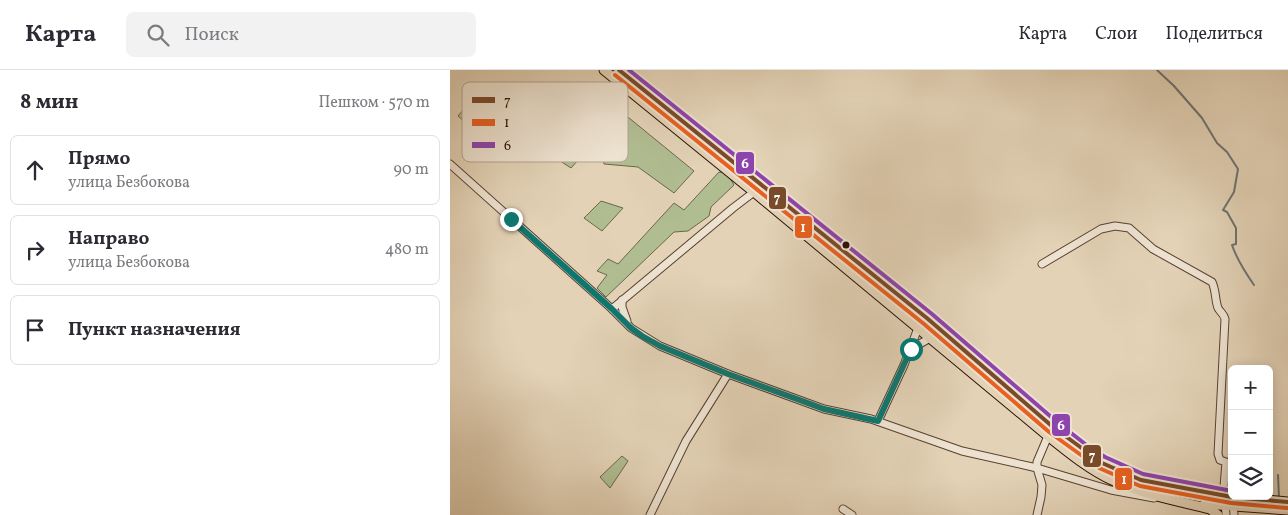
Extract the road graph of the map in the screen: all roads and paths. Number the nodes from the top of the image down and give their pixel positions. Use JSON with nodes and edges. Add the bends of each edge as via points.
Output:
{"nodes":[{"id":1,"x":604,"y":70,"type":"edge"},
{"id":2,"x":619,"y":70,"type":"edge"},
{"id":3,"x":619,"y":82,"type":"edge"},
{"id":4,"x":628,"y":90,"type":"edge"},
{"id":5,"x":450,"y":164,"type":"edge"},
{"id":6,"x":766,"y":187,"type":"junction"},
{"id":7,"x":754,"y":192,"type":"junction"},
{"id":8,"x":1042,"y":264,"type":"dead end"},
{"id":9,"x":622,"y":300,"type":"junction"},
{"id":10,"x":908,"y":303,"type":"junction"},
{"id":11,"x":612,"y":309,"type":"junction"},
{"id":12,"x":898,"y":311,"type":"junction"},
{"id":13,"x":928,"y":319,"type":"junction"},
{"id":14,"x":631,"y":328,"type":"junction"},
{"id":15,"x":918,"y":328,"type":"junction"},
{"id":16,"x":930,"y":338,"type":"junction"},
{"id":17,"x":911,"y":349,"type":"junction"},
{"id":18,"x":728,"y":374,"type":"junction"},
{"id":19,"x":878,"y":421,"type":"junction"},
{"id":20,"x":1048,"y":436,"type":"junction"},
{"id":21,"x":1037,"y":468,"type":"junction"},
{"id":22,"x":1228,"y":492,"type":"edge"},
{"id":23,"x":1228,"y":497,"type":"edge"},
{"id":24,"x":1175,"y":500,"type":"junction"},
{"id":25,"x":1247,"y":500,"type":"edge"},
{"id":26,"x":1283,"y":506,"type":"edge"},
{"id":27,"x":843,"y":509,"type":"dead end"},
{"id":28,"x":1230,"y":511,"type":"edge"},
{"id":29,"x":650,"y":515,"type":"edge"},
{"id":30,"x":852,"y":515,"type":"edge"},
{"id":31,"x":1037,"y":515,"type":"edge"},
{"id":32,"x":1218,"y":515,"type":"edge"}],
"edges":[{"from":1,"to":3,"type":"main road"},
{"from":2,"to":6,"type":"main road"},
{"from":4,"to":7,"type":"main road"},
{"from":5,"to":11,"type":"street"},
{"from":6,"to":7,"type":"street"},
{"from":6,"to":10,"type":"main road"},
{"from":7,"to":9,"type":"street"},
{"from":7,"to":12,"type":"main road"},
{"from":8,"to":22,"type":"street","via":[[1101,229],[1115,226],[1129,228],[1154,249],[1212,282],[1218,308],[1225,319],[1218,454],[1220,460],[1226,462]]},
{"from":9,"to":11,"type":"street"},
{"from":9,"to":14,"type":"street","via":[[624,316]]},
{"from":10,"to":12,"type":"main road"},
{"from":10,"to":13,"type":"main road"},
{"from":11,"to":14,"type":"street"},
{"from":12,"to":15,"type":"main road"},
{"from":13,"to":15,"type":"street"},
{"from":13,"to":23,"type":"main road","via":[[1091,456],[1141,480]]},
{"from":14,"to":18,"type":"street","via":[[660,346]]},
{"from":15,"to":16,"type":"main road"},
{"from":15,"to":17,"type":"street"},
{"from":16,"to":17,"type":"street"},
{"from":16,"to":20,"type":"main road"},
{"from":17,"to":19,"type":"street"},
{"from":18,"to":19,"type":"street","via":[[824,409]]},
{"from":18,"to":29,"type":"street","via":[[686,441]]},
{"from":19,"to":21,"type":"street","via":[[962,451]]},
{"from":20,"to":21,"type":"street"},
{"from":20,"to":24,"type":"main road","via":[[1114,481]]},
{"from":21,"to":24,"type":"street","via":[[1111,490]]},
{"from":21,"to":31,"type":"street","via":[[1042,497]]},
{"from":24,"to":28,"type":"main road"},
{"from":24,"to":32,"type":"main road","via":[[1210,509]]},
{"from":25,"to":26,"type":"main road"},
{"from":26,"to":28,"type":"main road"},
{"from":27,"to":30,"type":"street"}]}
